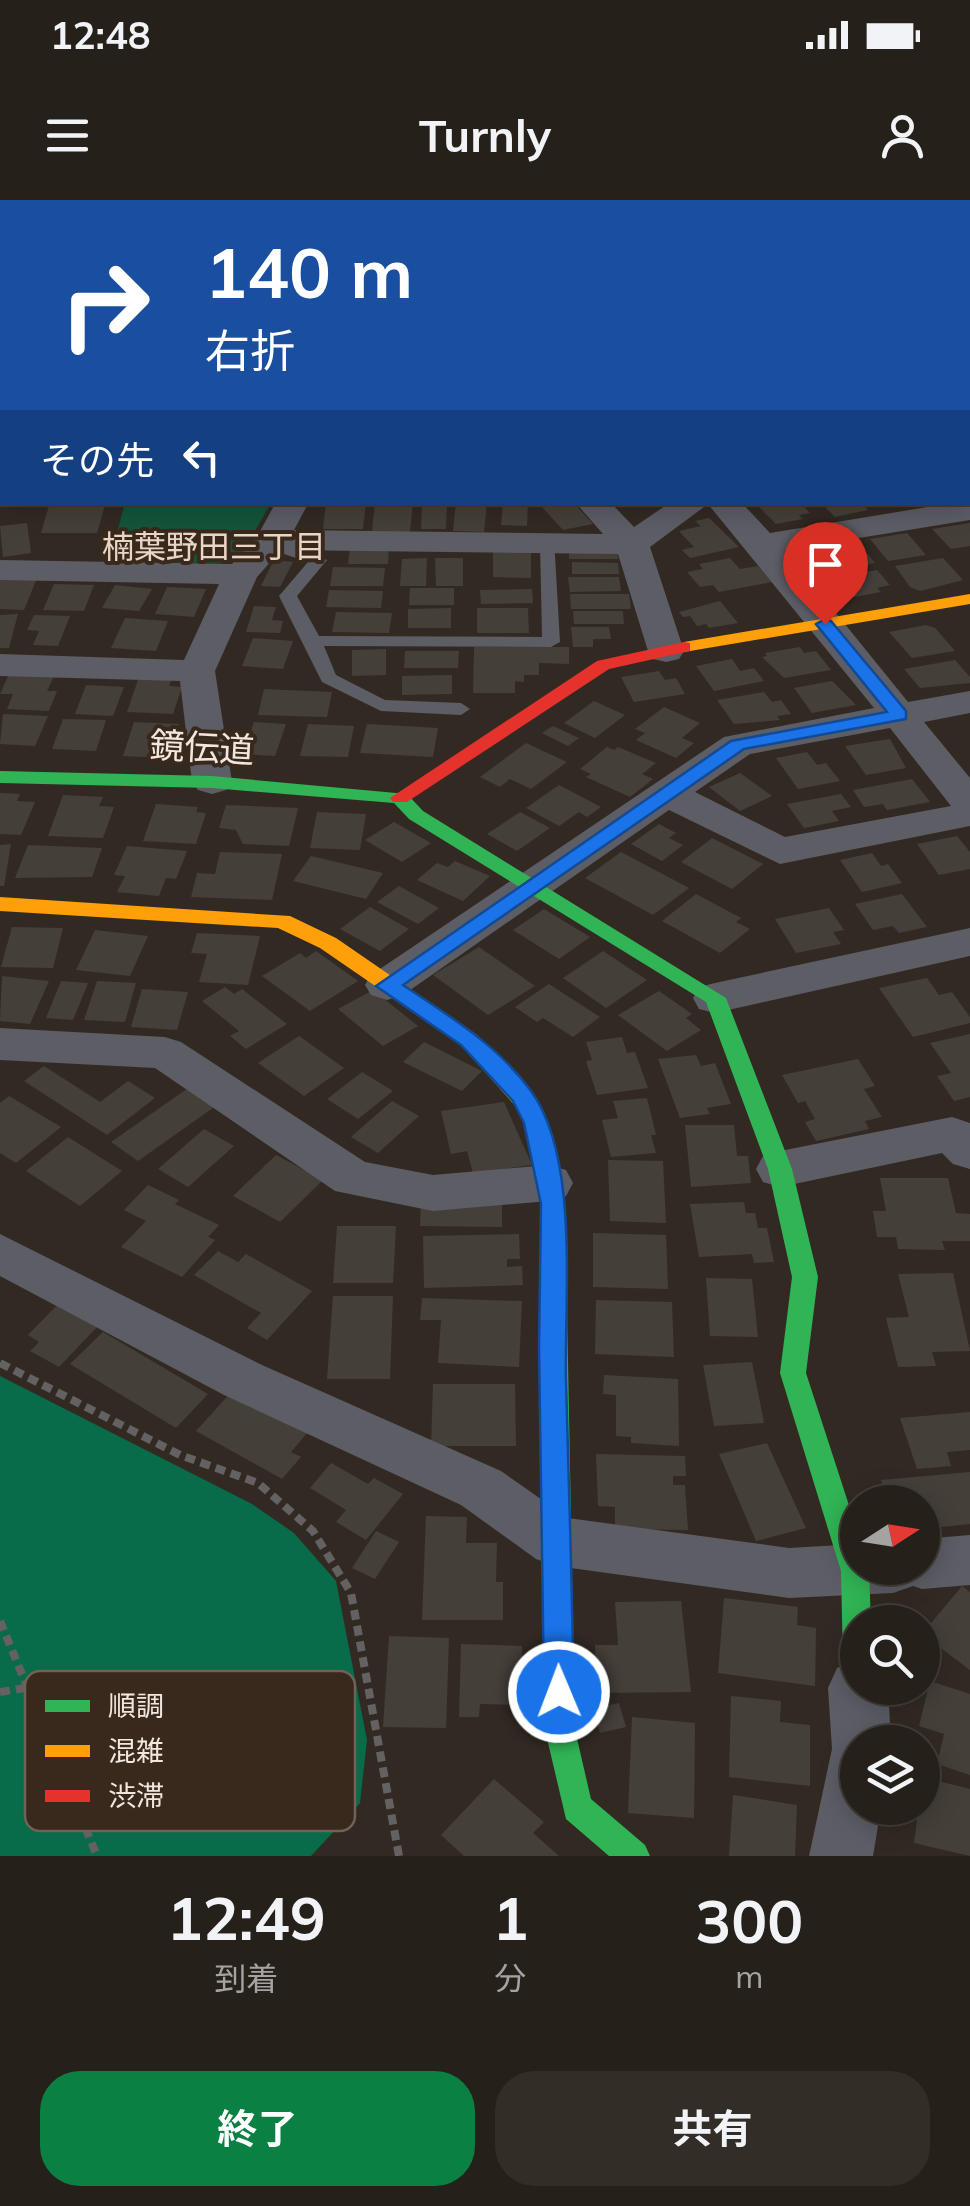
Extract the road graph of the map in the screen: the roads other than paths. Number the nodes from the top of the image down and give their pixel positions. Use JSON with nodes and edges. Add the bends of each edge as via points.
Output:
{"nodes":[{"id":1,"x":291,"y":505,"type":"edge"},
{"id":2,"x":593,"y":505,"type":"edge"},
{"id":3,"x":689,"y":505,"type":"edge"},
{"id":4,"x":725,"y":505,"type":"edge"},
{"id":5,"x":970,"y":510,"type":"edge"},
{"id":6,"x":902,"y":511,"type":"edge"},
{"id":7,"x":271,"y":542,"type":"junction"},
{"id":8,"x":548,"y":543,"type":"junction"},
{"id":9,"x":632,"y":544,"type":"junction"},
{"id":10,"x":762,"y":544,"type":"junction"},
{"id":11,"x":0,"y":570,"type":"edge"},
{"id":12,"x":241,"y":574,"type":"junction"},
{"id":13,"x":970,"y":599,"type":"edge"},
{"id":14,"x":825,"y":624,"type":"junction"},
{"id":15,"x":314,"y":641,"type":"junction"},
{"id":16,"x":666,"y":652,"type":"junction"},
{"id":17,"x":0,"y":665,"type":"edge"},
{"id":18,"x":197,"y":671,"type":"junction"},
{"id":19,"x":970,"y":702,"type":"edge"},
{"id":20,"x":462,"y":708,"type":"dead end"},
{"id":21,"x":900,"y":715,"type":"junction"},
{"id":22,"x":0,"y":777,"type":"edge"},
{"id":23,"x":212,"y":782,"type":"junction"},
{"id":24,"x":670,"y":795,"type":"junction"},
{"id":25,"x":400,"y":798,"type":"junction"},
{"id":26,"x":970,"y":804,"type":"edge"},
{"id":27,"x":970,"y":814,"type":"edge"},
{"id":28,"x":536,"y":887,"type":"junction"},
{"id":29,"x":0,"y":904,"type":"edge"},
{"id":30,"x":970,"y":942,"type":"edge"},
{"id":31,"x":387,"y":986,"type":"junction"},
{"id":32,"x":715,"y":998,"type":"junction"},
{"id":33,"x":0,"y":1044,"type":"edge"},
{"id":34,"x":970,"y":1152,"type":"edge"},
{"id":35,"x":780,"y":1169,"type":"junction"},
{"id":36,"x":549,"y":1183,"type":"junction"},
{"id":37,"x":0,"y":1253,"type":"edge"},
{"id":38,"x":840,"y":1487,"type":"edge"},
{"id":39,"x":556,"y":1540,"type":"junction"},
{"id":40,"x":970,"y":1560,"type":"edge"},
{"id":41,"x":940,"y":1562,"type":"edge"},
{"id":42,"x":840,"y":1571,"type":"edge"},
{"id":43,"x":847,"y":1825,"type":"edge"},
{"id":44,"x":634,"y":1856,"type":"edge"},
{"id":45,"x":841,"y":1856,"type":"edge"}],
"edges":[{"from":1,"to":7,"type":"street"},
{"from":2,"to":9,"type":"street"},
{"from":3,"to":9,"type":"street"},
{"from":4,"to":10,"type":"street"},
{"from":5,"to":6,"type":"street"},
{"from":6,"to":10,"type":"street"},
{"from":7,"to":8,"type":"street"},
{"from":7,"to":12,"type":"street"},
{"from":7,"to":15,"type":"lane","via":[[319,560],[288,596]]},
{"from":8,"to":9,"type":"street"},
{"from":8,"to":15,"type":"lane","via":[[551,642]]},
{"from":9,"to":16,"type":"street"},
{"from":10,"to":14,"type":"street"},
{"from":11,"to":12,"type":"street"},
{"from":12,"to":18,"type":"street"},
{"from":13,"to":14,"type":"street"},
{"from":14,"to":16,"type":"street"},
{"from":14,"to":21,"type":"street"},
{"from":15,"to":20,"type":"lane","via":[[328,678],[381,706]]},
{"from":16,"to":25,"type":"street","via":[[602,666]]},
{"from":17,"to":18,"type":"street"},
{"from":18,"to":23,"type":"street"},
{"from":19,"to":21,"type":"street"},
{"from":21,"to":24,"type":"street","via":[[738,745]]},
{"from":21,"to":26,"type":"street"},
{"from":22,"to":23,"type":"street","name":"鏡伝道"},
{"from":23,"to":25,"type":"street","name":"鏡伝道"},
{"from":24,"to":27,"type":"street","via":[[780,851]]},
{"from":24,"to":28,"type":"street"},
{"from":25,"to":28,"type":"street","via":[[416,815]]},
{"from":28,"to":31,"type":"street"},
{"from":28,"to":32,"type":"street"},
{"from":29,"to":31,"type":"street","via":[[282,922],[328,943]]},
{"from":30,"to":32,"type":"street"},
{"from":31,"to":36,"type":"street","via":[[469,1040],[522,1096],[536,1123]]},
{"from":32,"to":35,"type":"street"},
{"from":33,"to":36,"type":"street","via":[[165,1053],[352,1178],[433,1192]]},
{"from":34,"to":35,"type":"street","via":[[952,1134]]},
{"from":35,"to":38,"type":"street","via":[[804,1277],[793,1373]]},
{"from":36,"to":39,"type":"street"},
{"from":37,"to":39,"type":"street","via":[[244,1380],[481,1488]]},
{"from":39,"to":42,"type":"street","via":[[789,1573]]},
{"from":39,"to":44,"type":"street","via":[[560,1730],[576,1808]]},
{"from":40,"to":41,"type":"street"},
{"from":43,"to":45,"type":"street"}]}
